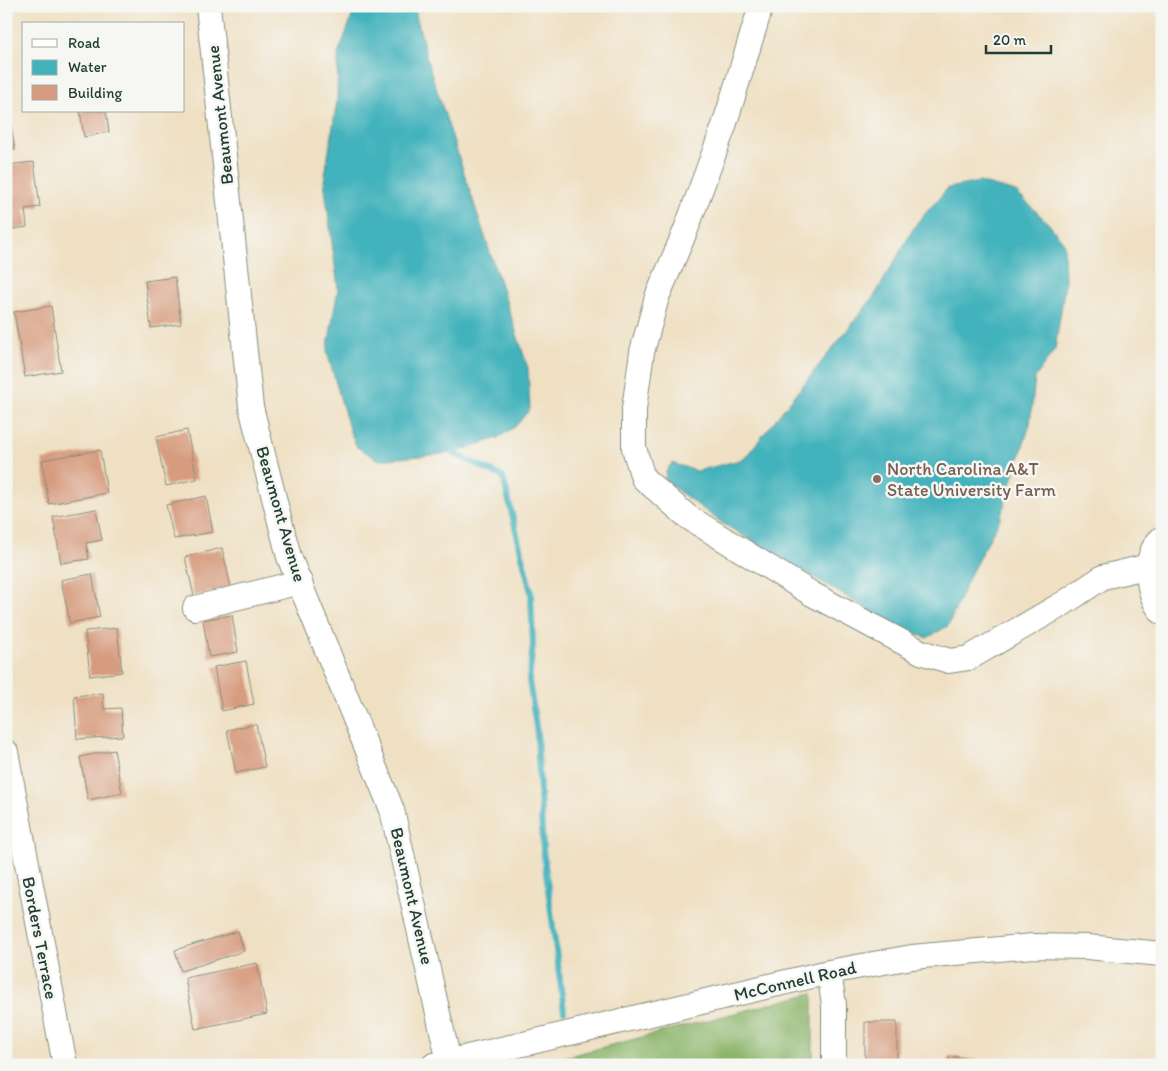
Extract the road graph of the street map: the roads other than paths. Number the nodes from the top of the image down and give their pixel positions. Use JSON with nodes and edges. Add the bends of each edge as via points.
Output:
{"nodes":[{"id":1,"x":208,"y":6,"type":"edge"},
{"id":2,"x":761,"y":6,"type":"edge"},
{"id":3,"x":1162,"y":538,"type":"edge"},
{"id":4,"x":1149,"y":566,"type":"junction"},
{"id":5,"x":300,"y":582,"type":"junction"},
{"id":6,"x":195,"y":608,"type":"dead end"},
{"id":7,"x":1162,"y":612,"type":"edge"},
{"id":8,"x":6,"y":752,"type":"edge"},
{"id":9,"x":1162,"y":954,"type":"edge"},
{"id":10,"x":829,"y":972,"type":"junction"},
{"id":11,"x":442,"y":1063,"type":"edge"},
{"id":12,"x":65,"y":1065,"type":"edge"},
{"id":13,"x":834,"y":1065,"type":"edge"}],
"edges":[{"from":1,"to":5,"type":"street","name":"Beaumont Avenue","via":[[251,407],[289,557]]},
{"from":2,"to":4,"type":"street","via":[[721,134],[657,297],[642,352],[634,409],[634,448],[643,478],[688,517],[812,594],[922,652],[949,661],[969,658],[1103,577]]},
{"from":3,"to":4,"type":"street","via":[[1157,542]]},
{"from":4,"to":7,"type":"street","via":[[1151,595]]},
{"from":5,"to":6,"type":"street"},
{"from":5,"to":11,"type":"street","name":"Beaumont Avenue","via":[[392,810]]},
{"from":8,"to":12,"type":"street","name":"Borders Terrace"},
{"from":9,"to":10,"type":"street","name":"McConnell Road","via":[[1033,946],[912,957]]},
{"from":10,"to":11,"type":"street","name":"McConnell Road"},
{"from":10,"to":13,"type":"street","via":[[834,1005]]}]}
